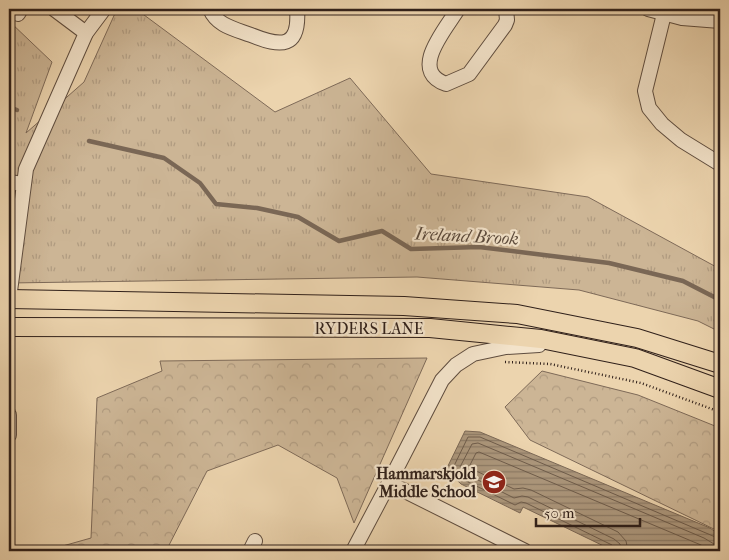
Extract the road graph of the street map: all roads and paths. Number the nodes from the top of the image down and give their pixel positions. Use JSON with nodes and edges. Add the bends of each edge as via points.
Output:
{"nodes":[{"id":1,"x":54,"y":9,"type":"edge"},
{"id":2,"x":104,"y":9,"type":"edge"},
{"id":3,"x":210,"y":9,"type":"edge"},
{"id":4,"x":297,"y":9,"type":"edge"},
{"id":5,"x":458,"y":9,"type":"edge"},
{"id":6,"x":506,"y":9,"type":"edge"},
{"id":7,"x":648,"y":9,"type":"edge"},
{"id":8,"x":664,"y":14,"type":"junction"},
{"id":9,"x":720,"y":21,"type":"edge"},
{"id":10,"x":86,"y":33,"type":"junction"},
{"id":11,"x":720,"y":164,"type":"edge"},
{"id":12,"x":9,"y":182,"type":"edge"},
{"id":13,"x":24,"y":184,"type":"junction"},
{"id":14,"x":9,"y":299,"type":"edge"},
{"id":15,"x":9,"y":327,"type":"edge"},
{"id":16,"x":560,"y":343,"type":"junction"},
{"id":17,"x":501,"y":362,"type":"dead end"},
{"id":18,"x":720,"y":364,"type":"edge"},
{"id":19,"x":720,"y":389,"type":"edge"},
{"id":20,"x":720,"y":412,"type":"edge"},
{"id":21,"x":9,"y":415,"type":"edge"},
{"id":22,"x":9,"y":435,"type":"edge"},
{"id":23,"x":389,"y":483,"type":"junction"},
{"id":24,"x":353,"y":551,"type":"edge"},
{"id":25,"x":525,"y":551,"type":"edge"}],
"edges":[{"from":1,"to":10,"type":"street"},
{"from":2,"to":10,"type":"street"},
{"from":3,"to":4,"type":"street","via":[[225,25],[280,43],[295,33]]},
{"from":5,"to":6,"type":"street","via":[[429,59],[433,76],[446,84],[469,74],[505,25]]},
{"from":7,"to":8,"type":"street"},
{"from":8,"to":9,"type":"street"},
{"from":8,"to":11,"type":"street","via":[[645,91],[649,108],[681,140]]},
{"from":10,"to":13,"type":"street","via":[[26,169]]},
{"from":12,"to":13,"type":"street"},
{"from":13,"to":14,"type":"street"},
{"from":14,"to":18,"type":"main road","name":"RYDERS LANE","via":[[404,306],[517,314],[637,338]]},
{"from":15,"to":16,"type":"main road","name":"RYDERS LANE","via":[[430,328]]},
{"from":16,"to":19,"type":"main road","name":"RYDERS LANE","via":[[635,358]]},
{"from":16,"to":23,"type":"street","via":[[506,347],[473,354],[456,365],[442,380]]},
{"from":17,"to":20,"type":"path","via":[[550,364],[641,383]]},
{"from":21,"to":22,"type":"street"},
{"from":23,"to":24,"type":"street"},
{"from":23,"to":25,"type":"street"}]}
